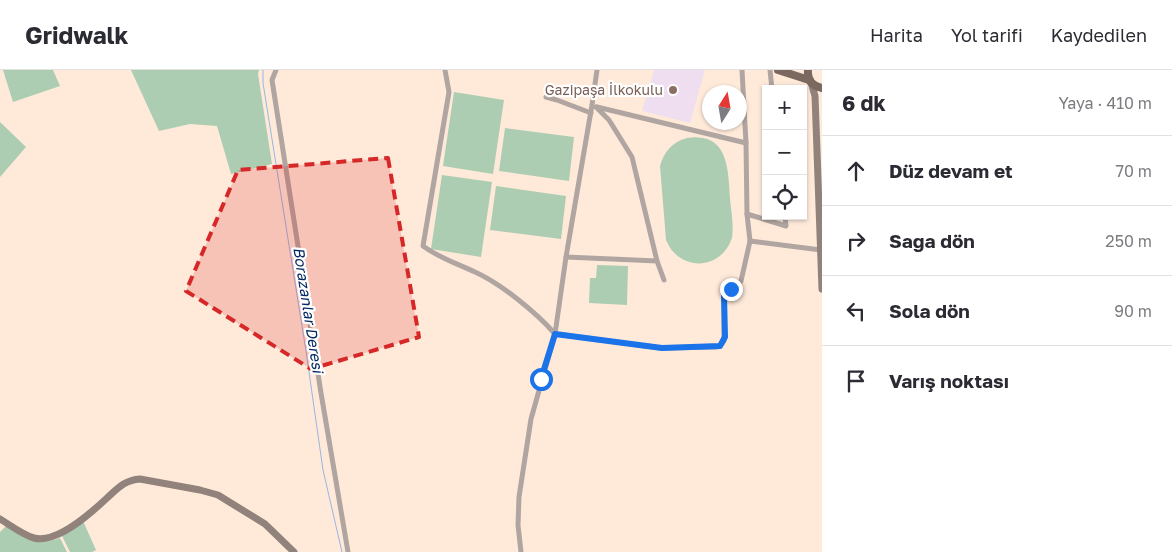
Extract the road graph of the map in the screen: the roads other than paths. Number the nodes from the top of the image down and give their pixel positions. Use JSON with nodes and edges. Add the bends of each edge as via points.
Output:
{"nodes":[{"id":1,"x":276,"y":70,"type":"edge"},
{"id":2,"x":445,"y":70,"type":"edge"},
{"id":3,"x":597,"y":70,"type":"edge"},
{"id":4,"x":742,"y":70,"type":"edge"},
{"id":5,"x":770,"y":70,"type":"edge"},
{"id":6,"x":778,"y":70,"type":"edge"},
{"id":7,"x":808,"y":70,"type":"edge"},
{"id":8,"x":810,"y":81,"type":"junction"},
{"id":9,"x":772,"y":85,"type":"edge"},
{"id":10,"x":822,"y":88,"type":"edge"},
{"id":11,"x":546,"y":97,"type":"dead end"},
{"id":12,"x":594,"y":106,"type":"junction"},
{"id":13,"x":591,"y":113,"type":"junction"},
{"id":14,"x":746,"y":143,"type":"junction"},
{"id":15,"x":746,"y":214,"type":"junction"},
{"id":16,"x":762,"y":219,"type":"edge"},
{"id":17,"x":766,"y":220,"type":"edge"},
{"id":18,"x":785,"y":220,"type":"edge"},
{"id":19,"x":750,"y":241,"type":"junction"},
{"id":20,"x":821,"y":250,"type":"edge"},
{"id":21,"x":566,"y":257,"type":"junction"},
{"id":22,"x":657,"y":261,"type":"junction"},
{"id":23,"x":664,"y":280,"type":"dead end"},
{"id":24,"x":822,"y":289,"type":"edge"},
{"id":25,"x":555,"y":334,"type":"junction"},
{"id":26,"x":0,"y":519,"type":"edge"},
{"id":27,"x":294,"y":552,"type":"edge"},
{"id":28,"x":348,"y":552,"type":"edge"},
{"id":29,"x":521,"y":552,"type":"edge"}],
"edges":[{"from":1,"to":28,"type":"street","via":[[272,80]]},
{"from":2,"to":25,"type":"street","via":[[449,92],[423,246],[439,257],[477,272],[543,320]]},
{"from":3,"to":12,"type":"street"},
{"from":4,"to":14,"type":"street"},
{"from":5,"to":9,"type":"street"},
{"from":6,"to":8,"type":"main road"},
{"from":7,"to":8,"type":"main road"},
{"from":8,"to":10,"type":"main road"},
{"from":8,"to":20,"type":"street","via":[[815,96]]},
{"from":11,"to":13,"type":"street"},
{"from":12,"to":13,"type":"street"},
{"from":12,"to":14,"type":"street"},
{"from":12,"to":22,"type":"street","via":[[609,120],[632,157]]},
{"from":13,"to":21,"type":"street"},
{"from":14,"to":15,"type":"street"},
{"from":15,"to":16,"type":"street"},
{"from":15,"to":19,"type":"street"},
{"from":17,"to":18,"type":"street","via":[[786,226]]},
{"from":19,"to":20,"type":"street"},
{"from":19,"to":25,"type":"street","via":[[740,282],[724,295],[725,337],[720,346],[662,348]]},
{"from":20,"to":24,"type":"street"},
{"from":21,"to":22,"type":"street"},
{"from":21,"to":25,"type":"street"},
{"from":22,"to":23,"type":"street"},
{"from":25,"to":29,"type":"street","via":[[531,419],[519,497]]},
{"from":26,"to":27,"type":"street","via":[[33,538],[46,539],[56,536],[122,484],[140,479],[218,495],[265,524]]}]}
